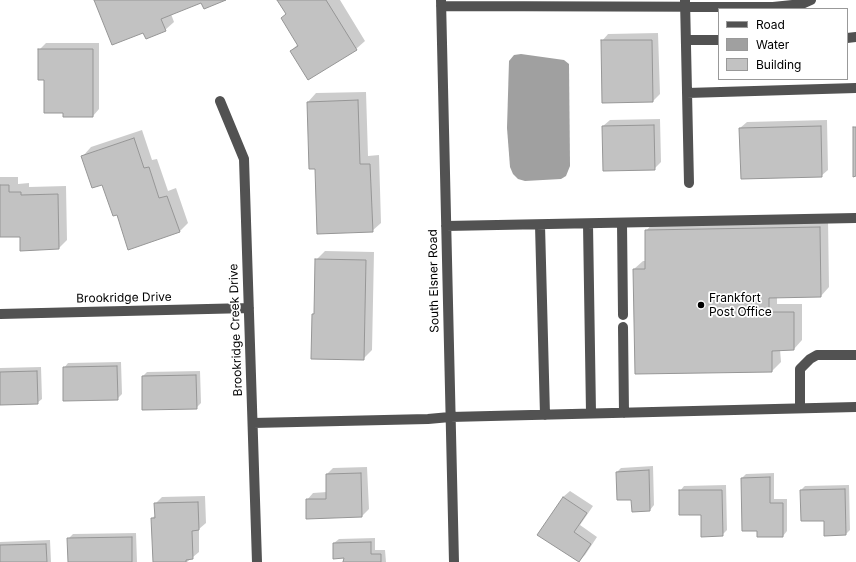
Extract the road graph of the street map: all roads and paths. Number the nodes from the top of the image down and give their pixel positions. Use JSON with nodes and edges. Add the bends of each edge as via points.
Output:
{"nodes":[{"id":1,"x":812,"y":0,"type":"edge"},
{"id":2,"x":441,"y":3,"type":"edge"},
{"id":3,"x":517,"y":3,"type":"edge"},
{"id":4,"x":639,"y":3,"type":"edge"},
{"id":5,"x":685,"y":3,"type":"edge"},
{"id":6,"x":790,"y":3,"type":"edge"},
{"id":7,"x":686,"y":40,"type":"junction"},
{"id":8,"x":718,"y":40,"type":"edge"},
{"id":9,"x":856,"y":88,"type":"edge"},
{"id":10,"x":687,"y":92,"type":"junction"},
{"id":11,"x":220,"y":101,"type":"dead end"},
{"id":12,"x":689,"y":183,"type":"dead end"},
{"id":13,"x":856,"y":218,"type":"edge"},
{"id":14,"x":622,"y":223,"type":"junction"},
{"id":15,"x":540,"y":224,"type":"junction"},
{"id":16,"x":588,"y":224,"type":"junction"},
{"id":17,"x":446,"y":226,"type":"junction"},
{"id":18,"x":248,"y":308,"type":"junction"},
{"id":19,"x":0,"y":314,"type":"edge"},
{"id":20,"x":623,"y":316,"type":"dead end"},
{"id":21,"x":623,"y":327,"type":"dead end"},
{"id":22,"x":856,"y":355,"type":"edge"},
{"id":23,"x":856,"y":407,"type":"edge"},
{"id":24,"x":800,"y":408,"type":"junction"},
{"id":25,"x":591,"y":413,"type":"junction"},
{"id":26,"x":624,"y":413,"type":"junction"},
{"id":27,"x":545,"y":415,"type":"junction"},
{"id":28,"x":450,"y":417,"type":"junction"},
{"id":29,"x":253,"y":423,"type":"junction"},
{"id":30,"x":257,"y":562,"type":"edge"},
{"id":31,"x":454,"y":562,"type":"edge"}],
"edges":[{"from":1,"to":6,"type":"street","via":[[802,4]]},
{"from":2,"to":3,"type":"street"},
{"from":2,"to":17,"type":"street","name":"South Elsner Road"},
{"from":3,"to":4,"type":"street"},
{"from":4,"to":5,"type":"street"},
{"from":5,"to":6,"type":"street","via":[[773,7]]},
{"from":5,"to":7,"type":"street"},
{"from":7,"to":8,"type":"street"},
{"from":7,"to":10,"type":"street"},
{"from":9,"to":10,"type":"street"},
{"from":10,"to":12,"type":"street"},
{"from":11,"to":18,"type":"street","name":"Brookridge Creek Drive","via":[[244,159]]},
{"from":13,"to":14,"type":"street"},
{"from":14,"to":16,"type":"street"},
{"from":14,"to":20,"type":"street"},
{"from":15,"to":16,"type":"street"},
{"from":15,"to":17,"type":"street"},
{"from":15,"to":27,"type":"street"},
{"from":16,"to":25,"type":"street"},
{"from":17,"to":28,"type":"street","name":"South Elsner Road"},
{"from":18,"to":19,"type":"street","name":"Brookridge Drive"},
{"from":18,"to":29,"type":"street","name":"Brookridge Creek Drive"},
{"from":21,"to":26,"type":"street"},
{"from":22,"to":24,"type":"street","via":[[817,355],[810,359],[800,369]]},
{"from":23,"to":24,"type":"street"},
{"from":24,"to":26,"type":"street"},
{"from":25,"to":26,"type":"street"},
{"from":25,"to":27,"type":"street"},
{"from":27,"to":28,"type":"street"},
{"from":28,"to":29,"type":"street"},
{"from":28,"to":31,"type":"street","name":"South Elsner Road"},
{"from":29,"to":30,"type":"street","name":"Brookridge Creek Drive"}]}
